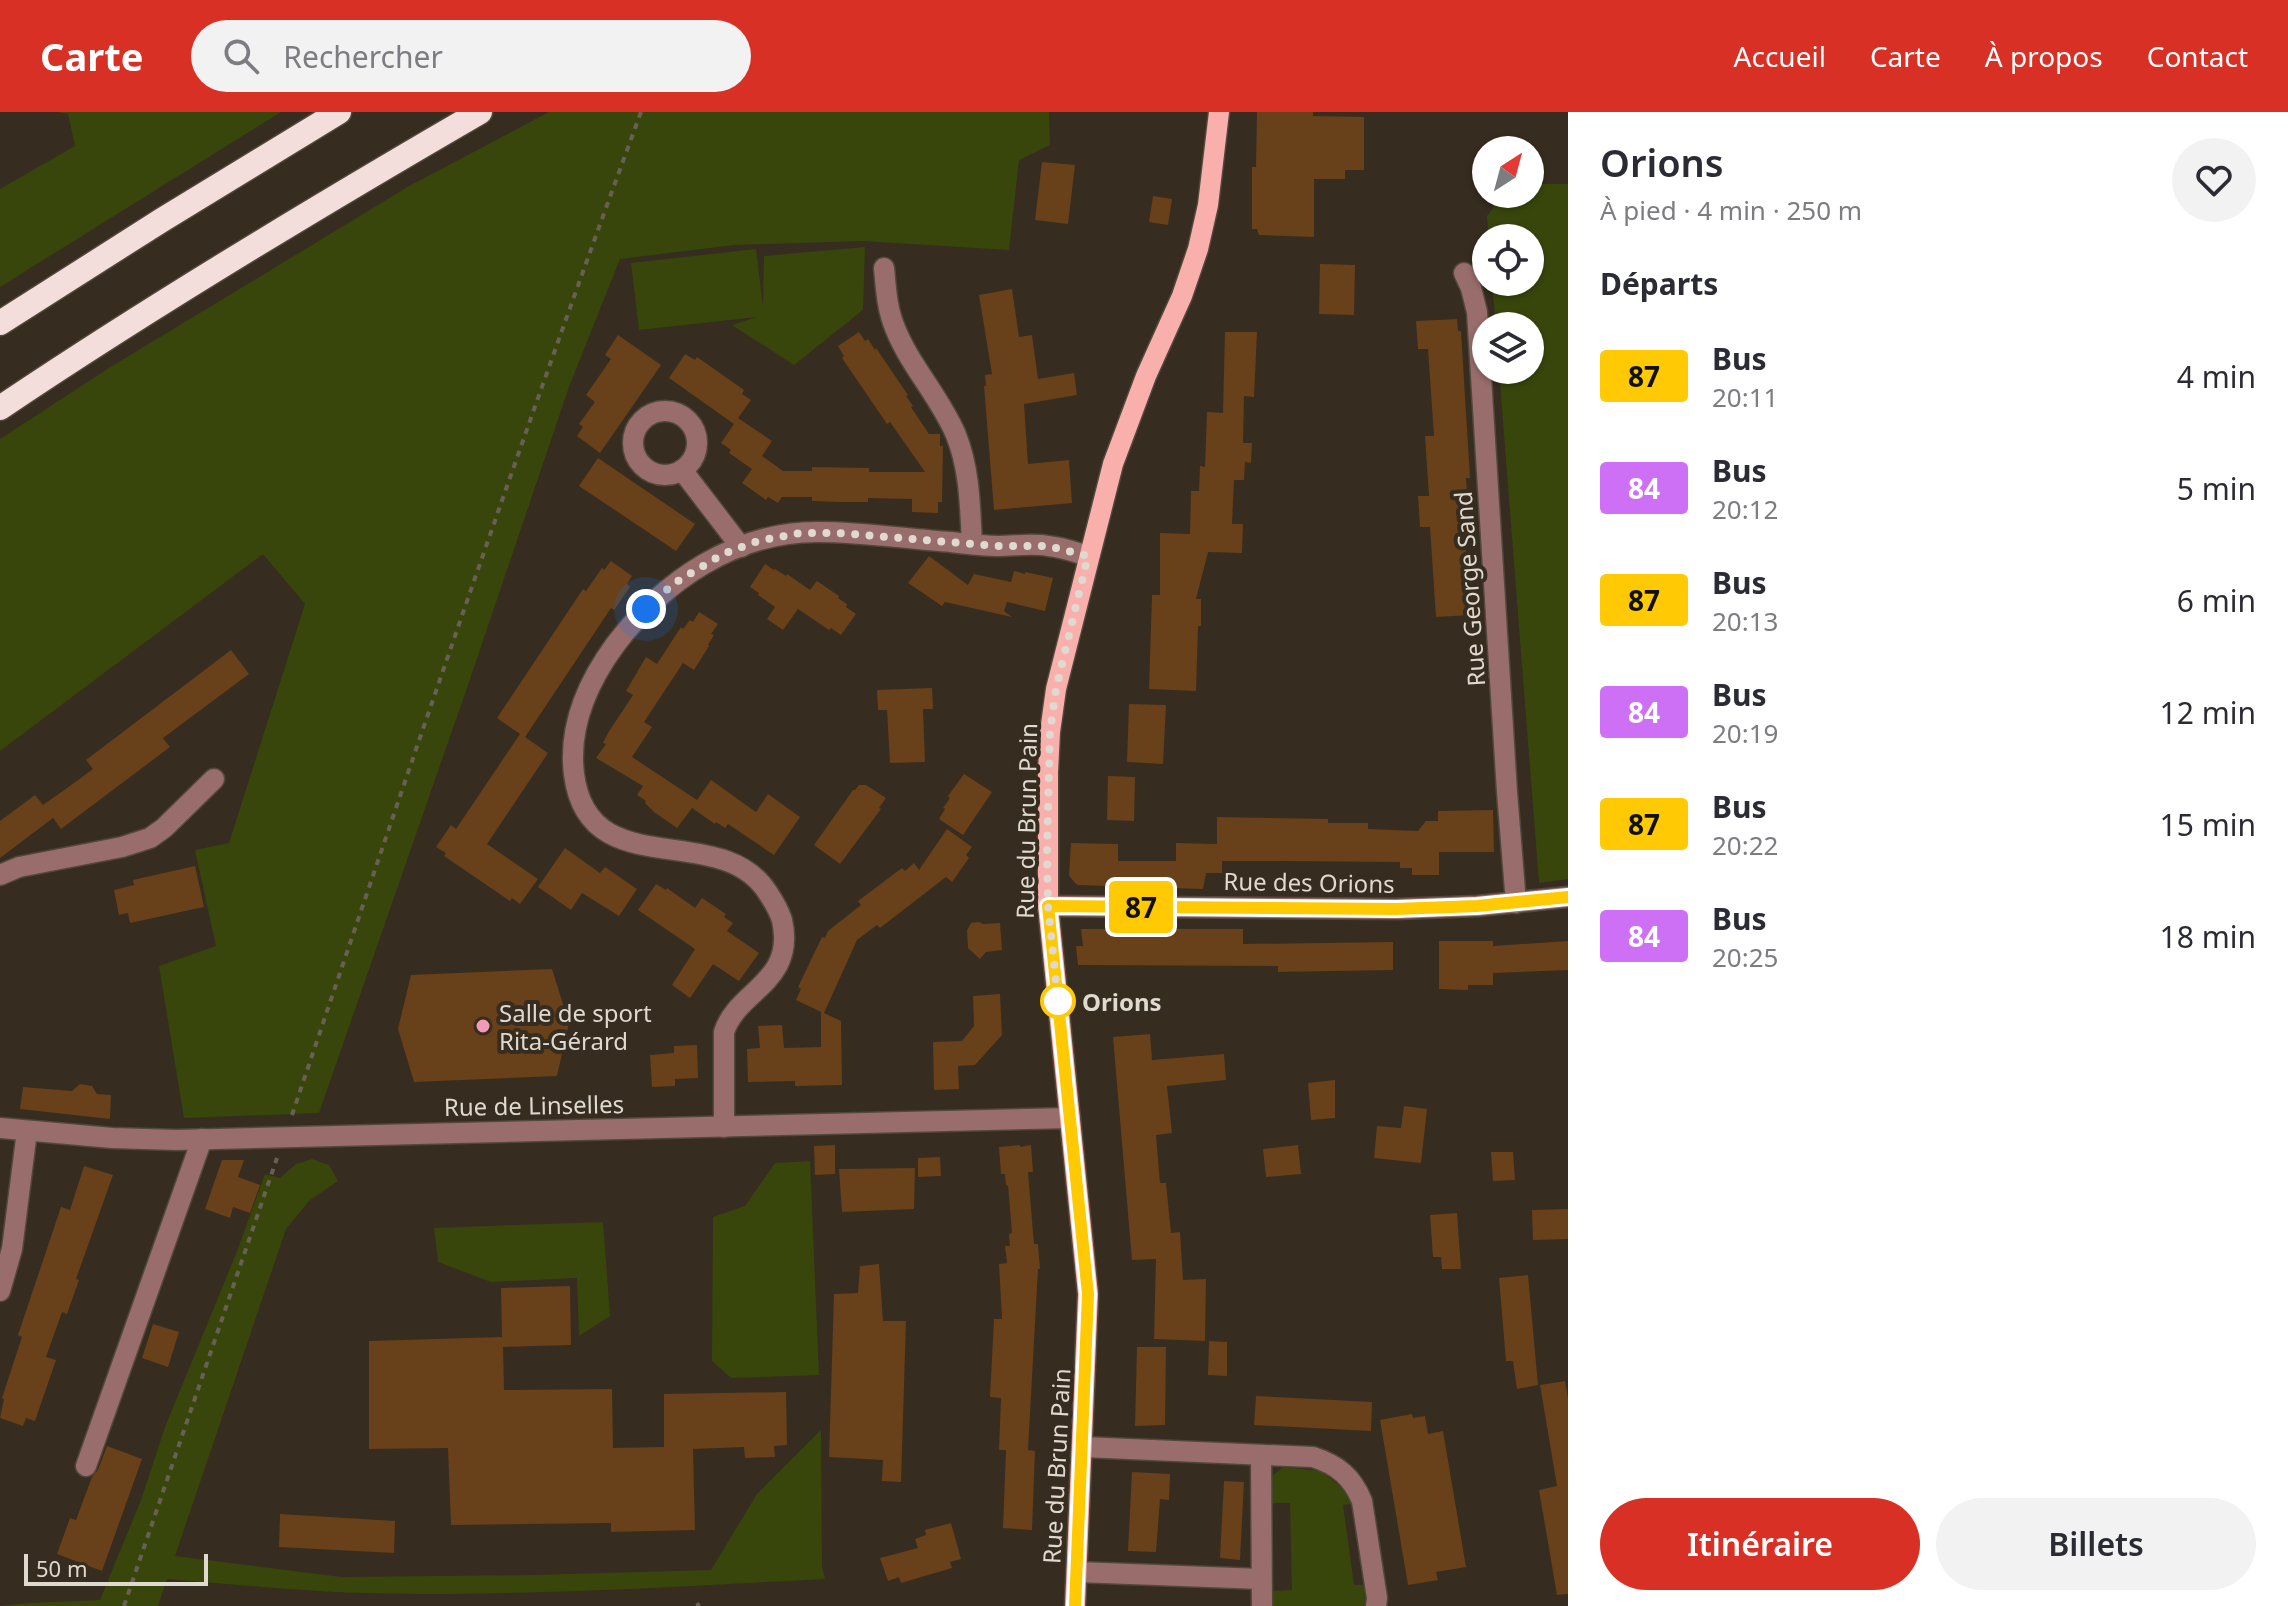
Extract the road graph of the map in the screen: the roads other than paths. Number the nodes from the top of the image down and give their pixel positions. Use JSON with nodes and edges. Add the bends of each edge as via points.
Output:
{"nodes":[{"id":1,"x":339,"y":112,"type":"edge"},
{"id":2,"x":480,"y":112,"type":"edge"},
{"id":3,"x":1219,"y":112,"type":"edge"},
{"id":4,"x":884,"y":268,"type":"dead end"},
{"id":5,"x":1464,"y":273,"type":"dead end"},
{"id":6,"x":0,"y":323,"type":"edge"},
{"id":7,"x":0,"y":408,"type":"edge"},
{"id":8,"x":682,"y":470,"type":"dead end"},
{"id":9,"x":972,"y":544,"type":"junction"},
{"id":10,"x":741,"y":547,"type":"junction"},
{"id":11,"x":1088,"y":556,"type":"junction"},
{"id":12,"x":214,"y":779,"type":"dead end"},
{"id":13,"x":0,"y":875,"type":"edge"},
{"id":14,"x":1568,"y":897,"type":"edge"},
{"id":15,"x":1516,"y":903,"type":"junction"},
{"id":16,"x":1048,"y":906,"type":"junction"},
{"id":17,"x":1070,"y":1118,"type":"junction"},
{"id":18,"x":724,"y":1127,"type":"junction"},
{"id":19,"x":0,"y":1128,"type":"edge"},
{"id":20,"x":27,"y":1131,"type":"junction"},
{"id":21,"x":202,"y":1139,"type":"junction"},
{"id":22,"x":0,"y":1291,"type":"edge"},
{"id":23,"x":1083,"y":1447,"type":"junction"},
{"id":24,"x":1261,"y":1455,"type":"junction"},
{"id":25,"x":86,"y":1466,"type":"dead end"},
{"id":26,"x":1077,"y":1572,"type":"junction"},
{"id":27,"x":1261,"y":1579,"type":"junction"},
{"id":28,"x":1075,"y":1606,"type":"edge"},
{"id":29,"x":1262,"y":1606,"type":"edge"},
{"id":30,"x":1376,"y":1606,"type":"edge"}],
"edges":[{"from":1,"to":6,"type":"highway"},
{"from":2,"to":7,"type":"highway","via":[[320,205]]},
{"from":3,"to":11,"type":"main road","name":"Rue du Brun Pain","via":[[1198,249],[1113,464]]},
{"from":4,"to":9,"type":"street","via":[[896,332],[957,437],[968,480]]},
{"from":5,"to":15,"type":"street","name":"Rue George Sand","via":[[1477,312]]},
{"from":8,"to":10,"type":"street"},
{"from":9,"to":10,"type":"street","via":[[818,532]]},
{"from":9,"to":11,"type":"street","via":[[1048,546]]},
{"from":10,"to":18,"type":"street","via":[[680,579],[631,625],[584,696],[573,757],[583,805],[603,830],[630,843],[740,867],[765,887],[778,912],[783,935],[778,964],[724,1032]]},
{"from":11,"to":16,"type":"main road","name":"Rue du Brun Pain","via":[[1050,732]]},
{"from":12,"to":13,"type":"street","via":[[150,838]]},
{"from":14,"to":15,"type":"street","name":"Rue des Orions"},
{"from":15,"to":16,"type":"street","name":"Rue des Orions","via":[[1396,909]]},
{"from":16,"to":17,"type":"main road","name":"Rue du Brun Pain"},
{"from":17,"to":18,"type":"street","name":"Rue de Linselles"},
{"from":17,"to":23,"type":"main road","name":"Rue du Brun Pain","via":[[1088,1294]]},
{"from":18,"to":21,"type":"street","name":"Rue de Linselles"},
{"from":19,"to":20,"type":"street","name":"Rue de Linselles"},
{"from":20,"to":21,"type":"street","name":"Rue de Linselles"},
{"from":20,"to":22,"type":"street","via":[[12,1249]]},
{"from":21,"to":25,"type":"street"},
{"from":23,"to":24,"type":"street"},
{"from":23,"to":26,"type":"main road","name":"Rue du Brun Pain"},
{"from":24,"to":27,"type":"street"},
{"from":24,"to":30,"type":"street","via":[[1321,1459],[1343,1471],[1356,1487]]},
{"from":26,"to":27,"type":"street"},
{"from":26,"to":28,"type":"main road","name":"Rue du Brun Pain"},
{"from":27,"to":29,"type":"street"}]}
